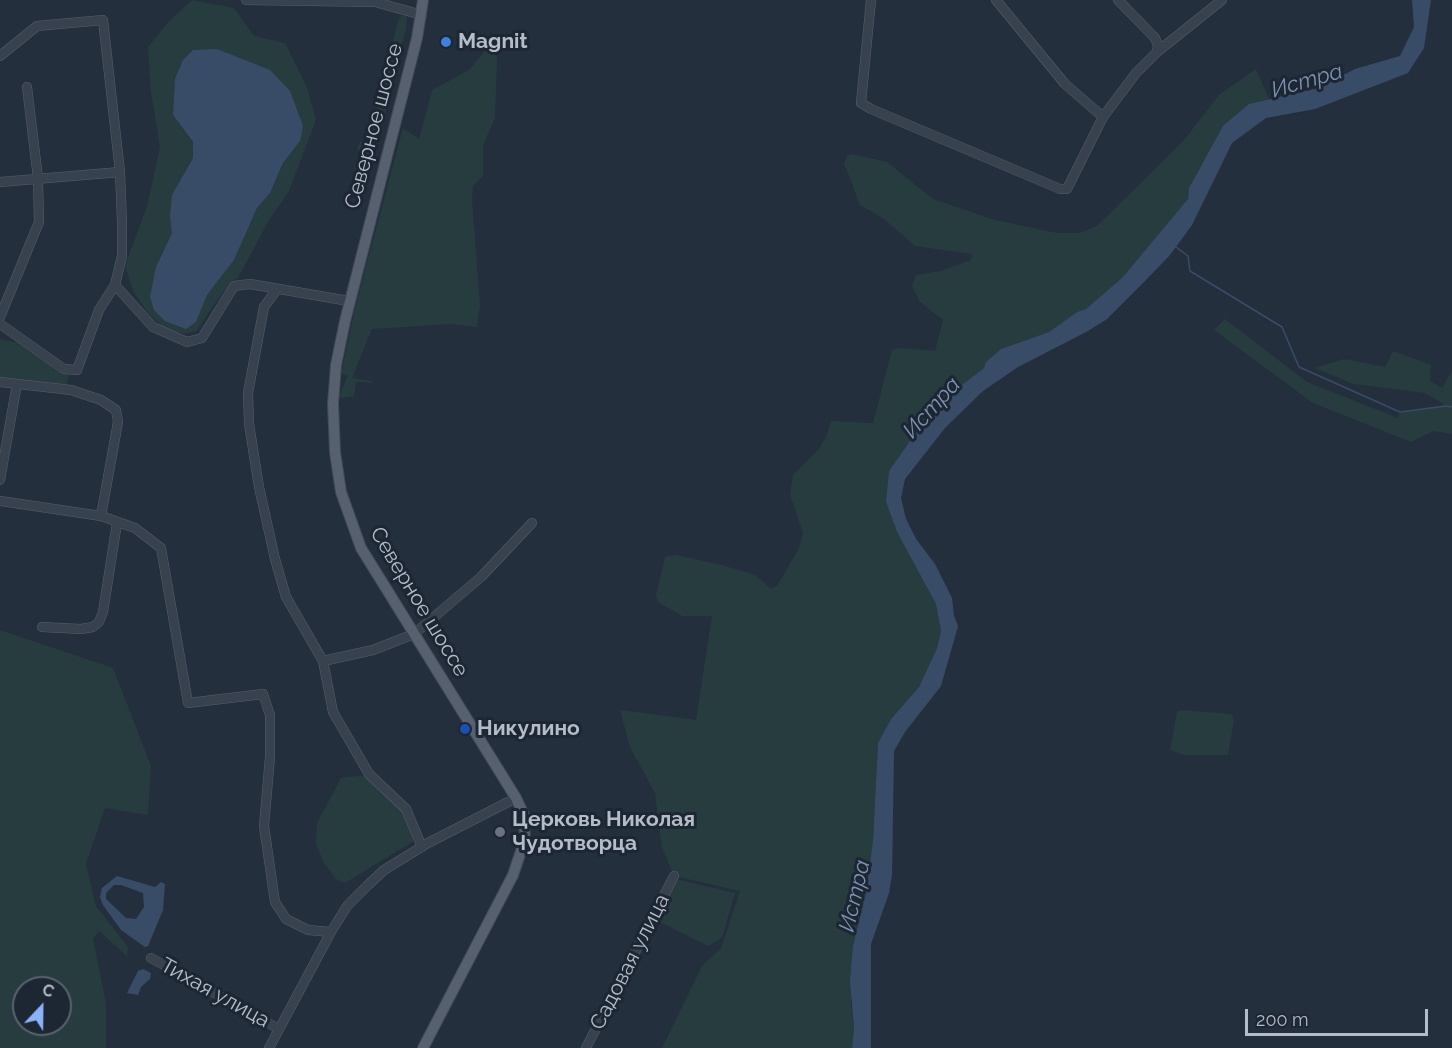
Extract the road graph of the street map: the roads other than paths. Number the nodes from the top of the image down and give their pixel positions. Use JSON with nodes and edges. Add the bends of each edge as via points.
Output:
{"nodes":[{"id":1,"x":246,"y":0,"type":"edge"},
{"id":2,"x":287,"y":0,"type":"edge"},
{"id":3,"x":423,"y":0,"type":"edge"},
{"id":4,"x":871,"y":0,"type":"edge"},
{"id":5,"x":996,"y":0,"type":"edge"},
{"id":6,"x":1118,"y":0,"type":"edge"},
{"id":7,"x":1222,"y":0,"type":"edge"},
{"id":8,"x":422,"y":15,"type":"junction"},
{"id":9,"x":1156,"y":52,"type":"junction"},
{"id":10,"x":0,"y":56,"type":"edge"},
{"id":11,"x":27,"y":87,"type":"dead end"},
{"id":12,"x":1103,"y":117,"type":"junction"},
{"id":13,"x":120,"y":172,"type":"junction"},
{"id":14,"x":38,"y":178,"type":"junction"},
{"id":15,"x":0,"y":182,"type":"edge"},
{"id":16,"x":115,"y":285,"type":"junction"},
{"id":17,"x":277,"y":289,"type":"junction"},
{"id":18,"x":349,"y":301,"type":"junction"},
{"id":19,"x":0,"y":317,"type":"edge"},
{"id":20,"x":0,"y":324,"type":"edge"},
{"id":21,"x":0,"y":382,"type":"edge"},
{"id":22,"x":17,"y":384,"type":"junction"},
{"id":23,"x":0,"y":480,"type":"edge"},
{"id":24,"x":0,"y":501,"type":"edge"},
{"id":25,"x":101,"y":516,"type":"junction"},
{"id":26,"x":117,"y":523,"type":"junction"},
{"id":27,"x":532,"y":523,"type":"dead end"},
{"id":28,"x":42,"y":627,"type":"dead end"},
{"id":29,"x":414,"y":634,"type":"junction"},
{"id":30,"x":323,"y":661,"type":"junction"},
{"id":31,"x":516,"y":798,"type":"junction"},
{"id":32,"x":422,"y":847,"type":"junction"},
{"id":33,"x":674,"y":876,"type":"dead end"},
{"id":34,"x":331,"y":932,"type":"junction"},
{"id":35,"x":151,"y":958,"type":"dead end"},
{"id":36,"x":279,"y":1029,"type":"junction"},
{"id":37,"x":269,"y":1048,"type":"edge"},
{"id":38,"x":423,"y":1048,"type":"edge"},
{"id":39,"x":586,"y":1048,"type":"edge"}],
"edges":[{"from":1,"to":2,"type":"street"},
{"from":2,"to":8,"type":"street","via":[[375,2]]},
{"from":3,"to":8,"type":"main road","name":"Северное шоссе"},
{"from":4,"to":12,"type":"street","via":[[861,103],[871,109],[1060,189],[1067,189],[1070,184]]},
{"from":5,"to":12,"type":"street","via":[[1065,84]]},
{"from":6,"to":9,"type":"street","via":[[1155,38]]},
{"from":7,"to":9,"type":"street"},
{"from":8,"to":18,"type":"main road","name":"Северное шоссе"},
{"from":9,"to":12,"type":"street"},
{"from":10,"to":13,"type":"street","via":[[37,26],[103,20]]},
{"from":11,"to":14,"type":"street"},
{"from":13,"to":14,"type":"street"},
{"from":13,"to":16,"type":"street","via":[[122,256]]},
{"from":14,"to":15,"type":"street"},
{"from":14,"to":19,"type":"street","via":[[39,222]]},
{"from":16,"to":17,"type":"street","via":[[153,327],[187,342],[202,338],[234,286],[250,284]]},
{"from":16,"to":20,"type":"street","via":[[99,310],[77,370],[64,369]]},
{"from":17,"to":18,"type":"street"},
{"from":17,"to":30,"type":"street","via":[[264,307],[260,324],[248,393],[249,424],[259,487],[286,597]]},
{"from":18,"to":29,"type":"main road","name":"Северное шоссе","via":[[336,365],[333,404],[341,492],[361,548]]},
{"from":21,"to":22,"type":"street"},
{"from":22,"to":23,"type":"street"},
{"from":22,"to":25,"type":"street","via":[[71,390],[101,400],[116,410],[118,422]]},
{"from":24,"to":25,"type":"street"},
{"from":25,"to":26,"type":"street"},
{"from":26,"to":28,"type":"street","via":[[104,612],[99,622],[81,629]]},
{"from":26,"to":34,"type":"street","via":[[135,528],[161,548],[188,704],[263,694],[270,715],[264,826],[275,902],[286,919],[308,930]]},
{"from":27,"to":29,"type":"street","via":[[481,577]]},
{"from":29,"to":30,"type":"street","via":[[373,650]]},
{"from":29,"to":31,"type":"main road","name":"Северное шоссе"},
{"from":30,"to":32,"type":"street","via":[[333,712],[369,774],[406,809]]},
{"from":31,"to":32,"type":"street"},
{"from":31,"to":38,"type":"main road","name":"Северное шоссе","via":[[525,826],[521,854]]},
{"from":32,"to":34,"type":"street","via":[[375,878],[347,906]]},
{"from":33,"to":39,"type":"street","name":"Садовая улица"},
{"from":34,"to":36,"type":"street"},
{"from":35,"to":36,"type":"street","name":"Тихая улица"},
{"from":36,"to":37,"type":"street"}]}
